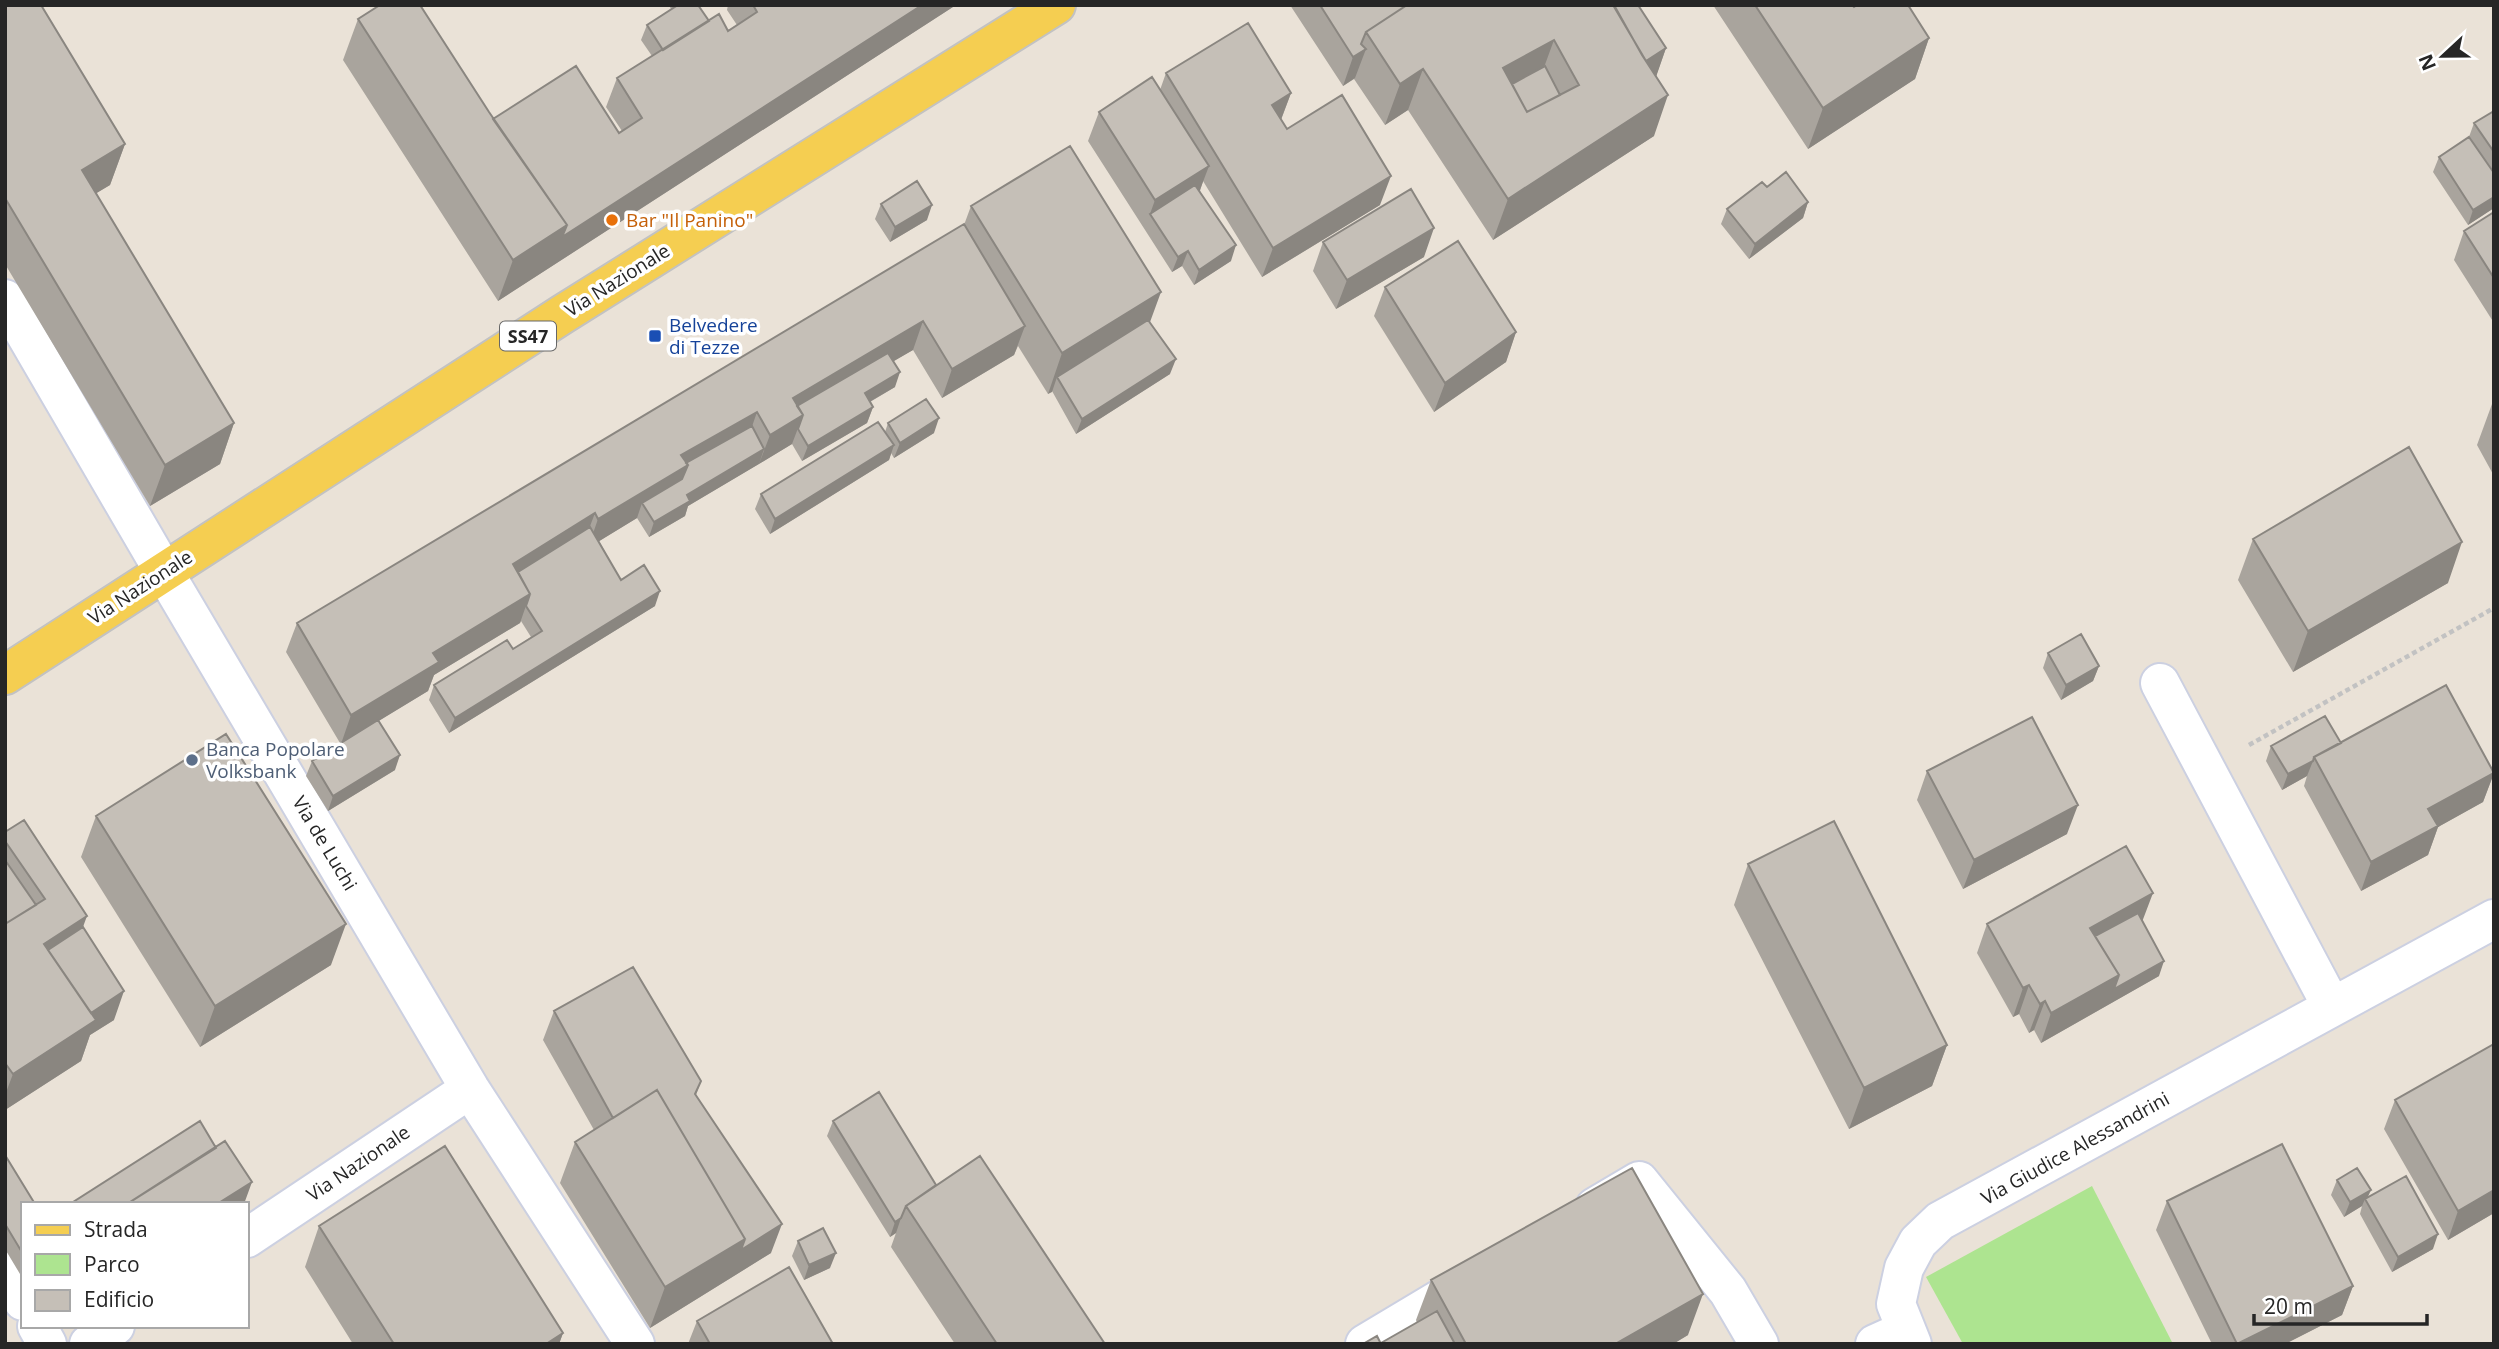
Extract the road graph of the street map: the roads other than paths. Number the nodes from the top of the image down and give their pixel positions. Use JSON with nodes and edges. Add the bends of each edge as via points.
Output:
{"nodes":[{"id":1,"x":1056,"y":5,"type":"edge"},
{"id":2,"x":5,"y":299,"type":"edge"},
{"id":3,"x":164,"y":572,"type":"junction"},
{"id":4,"x":5,"y":675,"type":"edge"},
{"id":5,"x":2160,"y":683,"type":"dead end"},
{"id":6,"x":2494,"y":919,"type":"edge"},
{"id":7,"x":2332,"y":1007,"type":"junction"},
{"id":8,"x":470,"y":1089,"type":"junction"},
{"id":9,"x":1567,"y":1223,"type":"edge"},
{"id":10,"x":248,"y":1237,"type":"edge"},
{"id":11,"x":1496,"y":1266,"type":"edge"},
{"id":12,"x":5,"y":1269,"type":"edge"},
{"id":13,"x":21,"y":1297,"type":"edge"},
{"id":14,"x":38,"y":1328,"type":"edge"},
{"id":15,"x":112,"y":1328,"type":"edge"},
{"id":16,"x":1897,"y":1339,"type":"edge"},
{"id":17,"x":47,"y":1344,"type":"edge"},
{"id":18,"x":89,"y":1344,"type":"edge"},
{"id":19,"x":635,"y":1344,"type":"edge"},
{"id":20,"x":1365,"y":1344,"type":"edge"},
{"id":21,"x":1759,"y":1344,"type":"edge"}],
"edges":[{"from":1,"to":3,"type":"main road","name":"Via Nazionale","number":"SS47","via":[[563,314]]},
{"from":2,"to":3,"type":"street","name":"Via de Luchi"},
{"from":3,"to":4,"type":"main road","name":"Via Nazionale","number":"SS47"},
{"from":3,"to":8,"type":"street","name":"Via de Luchi"},
{"from":5,"to":7,"type":"street"},
{"from":6,"to":7,"type":"street","name":"Via Giudice Alessandrini"},
{"from":7,"to":16,"type":"street","name":"Via Giudice Alessandrini","via":[[1940,1221],[1918,1242],[1904,1268],[1896,1304]]},
{"from":8,"to":10,"type":"street","name":"Via Nazionale"},
{"from":8,"to":19,"type":"street","name":"Via de Luchi"},
{"from":9,"to":21,"type":"street","via":[[1639,1181],[1728,1291]]},
{"from":11,"to":20,"type":"street"},
{"from":12,"to":13,"type":"street"},
{"from":14,"to":17,"type":"street"},
{"from":15,"to":18,"type":"street"}]}
